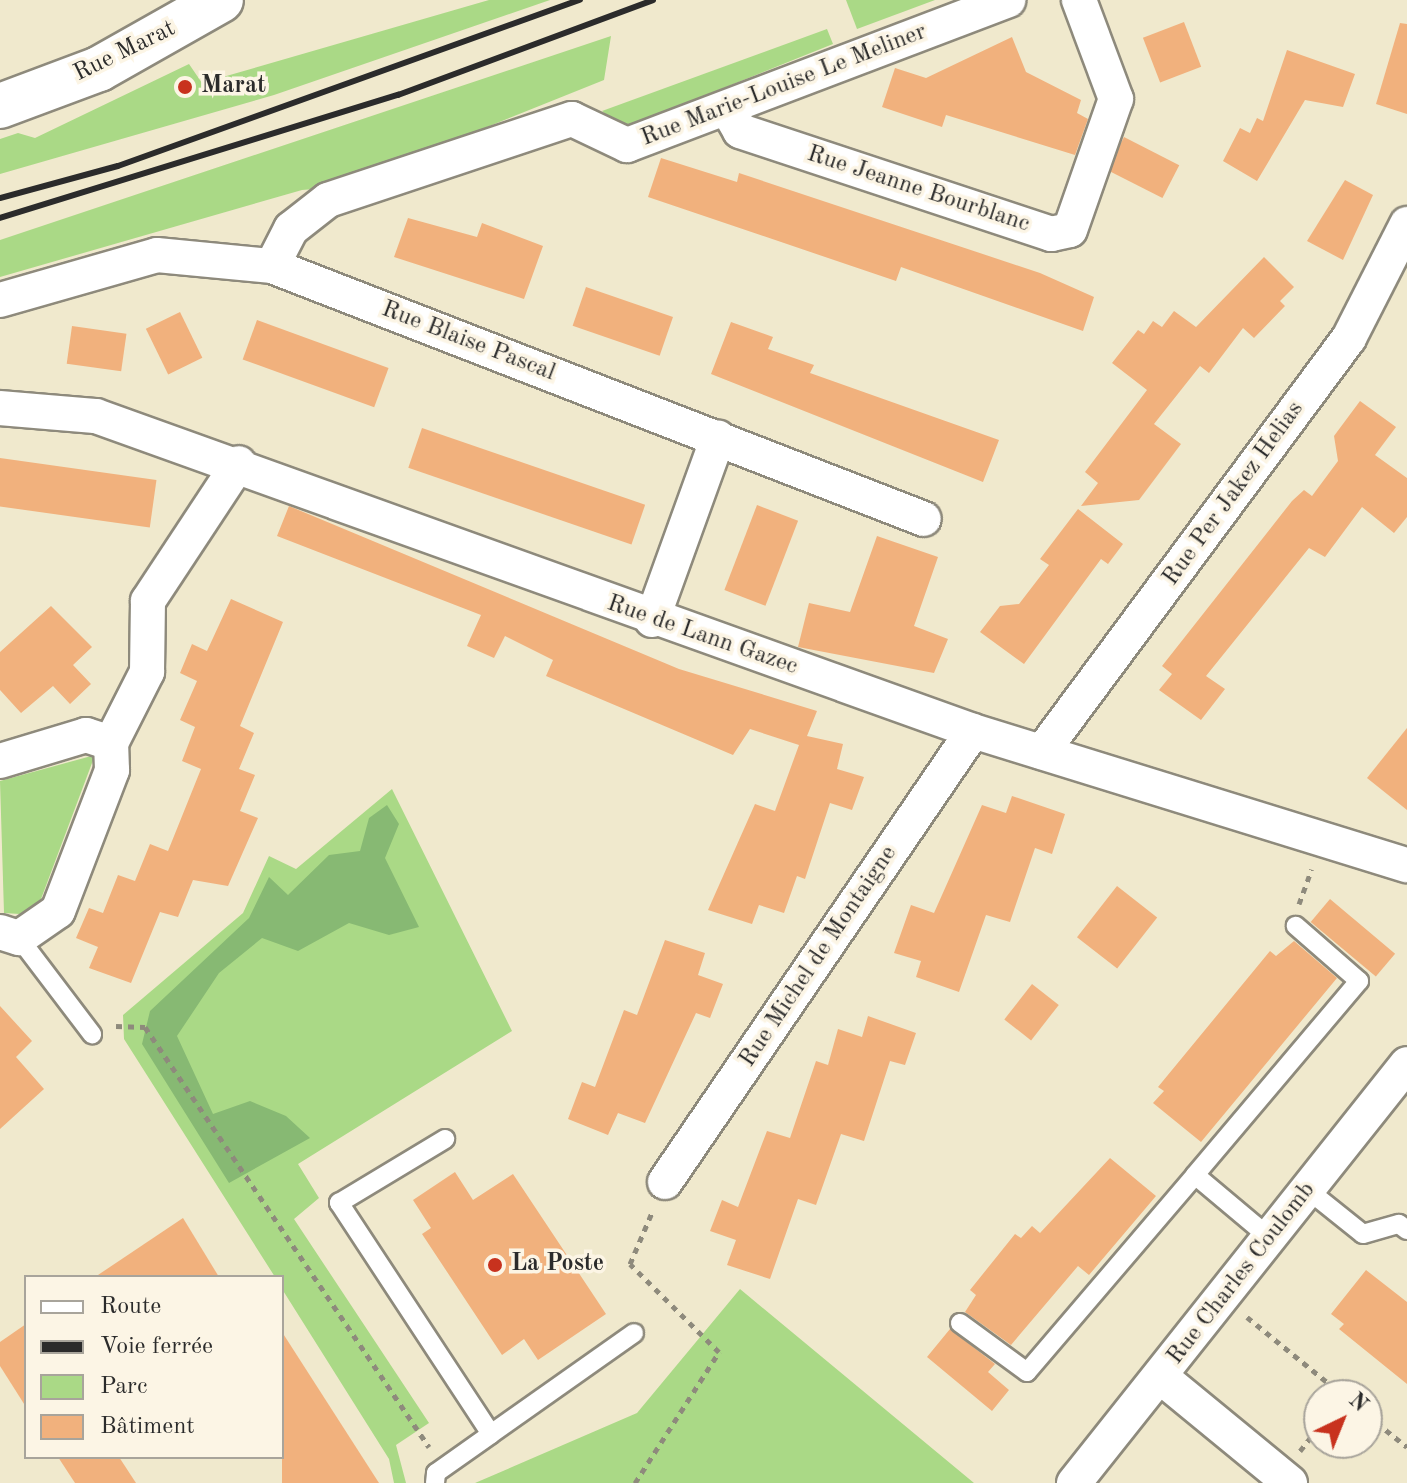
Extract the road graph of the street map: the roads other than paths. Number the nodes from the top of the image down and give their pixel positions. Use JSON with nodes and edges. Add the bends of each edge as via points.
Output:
{"nodes":[{"id":1,"x":221,"y":0,"type":"edge"},
{"id":2,"x":1008,"y":0,"type":"edge"},
{"id":3,"x":1079,"y":0,"type":"edge"},
{"id":4,"x":8,"y":101,"type":"edge"},
{"id":5,"x":728,"y":110,"type":"junction"},
{"id":6,"x":1404,"y":238,"type":"edge"},
{"id":7,"x":272,"y":266,"type":"junction"},
{"id":8,"x":0,"y":300,"type":"edge"},
{"id":9,"x":0,"y":408,"type":"edge"},
{"id":10,"x":718,"y":438,"type":"junction"},
{"id":11,"x":239,"y":463,"type":"junction"},
{"id":12,"x":924,"y":519,"type":"dead end"},
{"id":13,"x":652,"y":620,"type":"junction"},
{"id":14,"x":973,"y":731,"type":"junction"},
{"id":15,"x":111,"y":743,"type":"junction"},
{"id":16,"x":1042,"y":752,"type":"junction"},
{"id":17,"x":0,"y":761,"type":"edge"},
{"id":18,"x":1407,"y":865,"type":"edge"},
{"id":19,"x":1296,"y":926,"type":"dead end"},
{"id":20,"x":10,"y":935,"type":"edge"},
{"id":21,"x":92,"y":1034,"type":"dead end"},
{"id":22,"x":1403,"y":1079,"type":"edge"},
{"id":23,"x":445,"y":1139,"type":"dead end"},
{"id":24,"x":1195,"y":1175,"type":"junction"},
{"id":25,"x":665,"y":1182,"type":"road end"},
{"id":26,"x":1308,"y":1190,"type":"junction"},
{"id":27,"x":1407,"y":1230,"type":"edge"},
{"id":28,"x":1270,"y":1238,"type":"junction"},
{"id":29,"x":960,"y":1323,"type":"dead end"},
{"id":30,"x":634,"y":1333,"type":"dead end"},
{"id":31,"x":1161,"y":1377,"type":"junction"},
{"id":32,"x":491,"y":1434,"type":"junction"},
{"id":33,"x":439,"y":1476,"type":"edge"},
{"id":34,"x":1074,"y":1483,"type":"edge"},
{"id":35,"x":1290,"y":1483,"type":"edge"}],
"edges":[{"from":1,"to":4,"type":"main road","name":"Rue Marat","via":[[99,69]]},
{"from":2,"to":5,"type":"street","name":"Rue Marie-Louise Le Meliner"},
{"from":3,"to":5,"type":"street","name":"Rue Jeanne Bourblanc","via":[[1116,99],[1070,230],[1051,234],[740,131]]},
{"from":5,"to":7,"type":"street","name":"Rue Marie-Louise Le Meliner","via":[[627,145],[572,119],[328,200],[291,229]]},
{"from":6,"to":16,"type":"street","name":"Rue Per Jakez Helias","via":[[1349,338]]},
{"from":7,"to":8,"type":"street","name":"Rue Blaise Pascal","via":[[157,255]]},
{"from":7,"to":10,"type":"street","name":"Rue Blaise Pascal"},
{"from":9,"to":11,"type":"street","name":"Rue de Lann Gazec","via":[[96,416]]},
{"from":10,"to":12,"type":"street","name":"Rue Blaise Pascal"},
{"from":10,"to":13,"type":"street"},
{"from":11,"to":13,"type":"street","name":"Rue de Lann Gazec"},
{"from":11,"to":15,"type":"street","via":[[148,601],[147,672]]},
{"from":13,"to":14,"type":"street","name":"Rue de Lann Gazec"},
{"from":14,"to":16,"type":"street","name":"Rue de Lann Gazec"},
{"from":14,"to":25,"type":"street","name":"Rue Michel de Montaigne"},
{"from":15,"to":17,"type":"street","via":[[86,735]]},
{"from":15,"to":20,"type":"street","via":[[112,770],[58,911]]},
{"from":16,"to":18,"type":"street","name":"Rue de Lann Gazec"},
{"from":19,"to":24,"type":"lane","via":[[1359,981]]},
{"from":20,"to":21,"type":"lane"},
{"from":22,"to":26,"type":"street","name":"Rue Charles Coulomb"},
{"from":23,"to":32,"type":"lane","via":[[339,1203]]},
{"from":24,"to":28,"type":"lane"},
{"from":24,"to":29,"type":"lane","via":[[1027,1372]]},
{"from":26,"to":27,"type":"lane","via":[[1363,1234],[1399,1224]]},
{"from":26,"to":28,"type":"street","name":"Rue Charles Coulomb"},
{"from":28,"to":31,"type":"street","name":"Rue Charles Coulomb"},
{"from":30,"to":32,"type":"lane"},
{"from":31,"to":34,"type":"street","name":"Rue Charles Coulomb"},
{"from":31,"to":35,"type":"street"},
{"from":32,"to":33,"type":"lane"}]}
